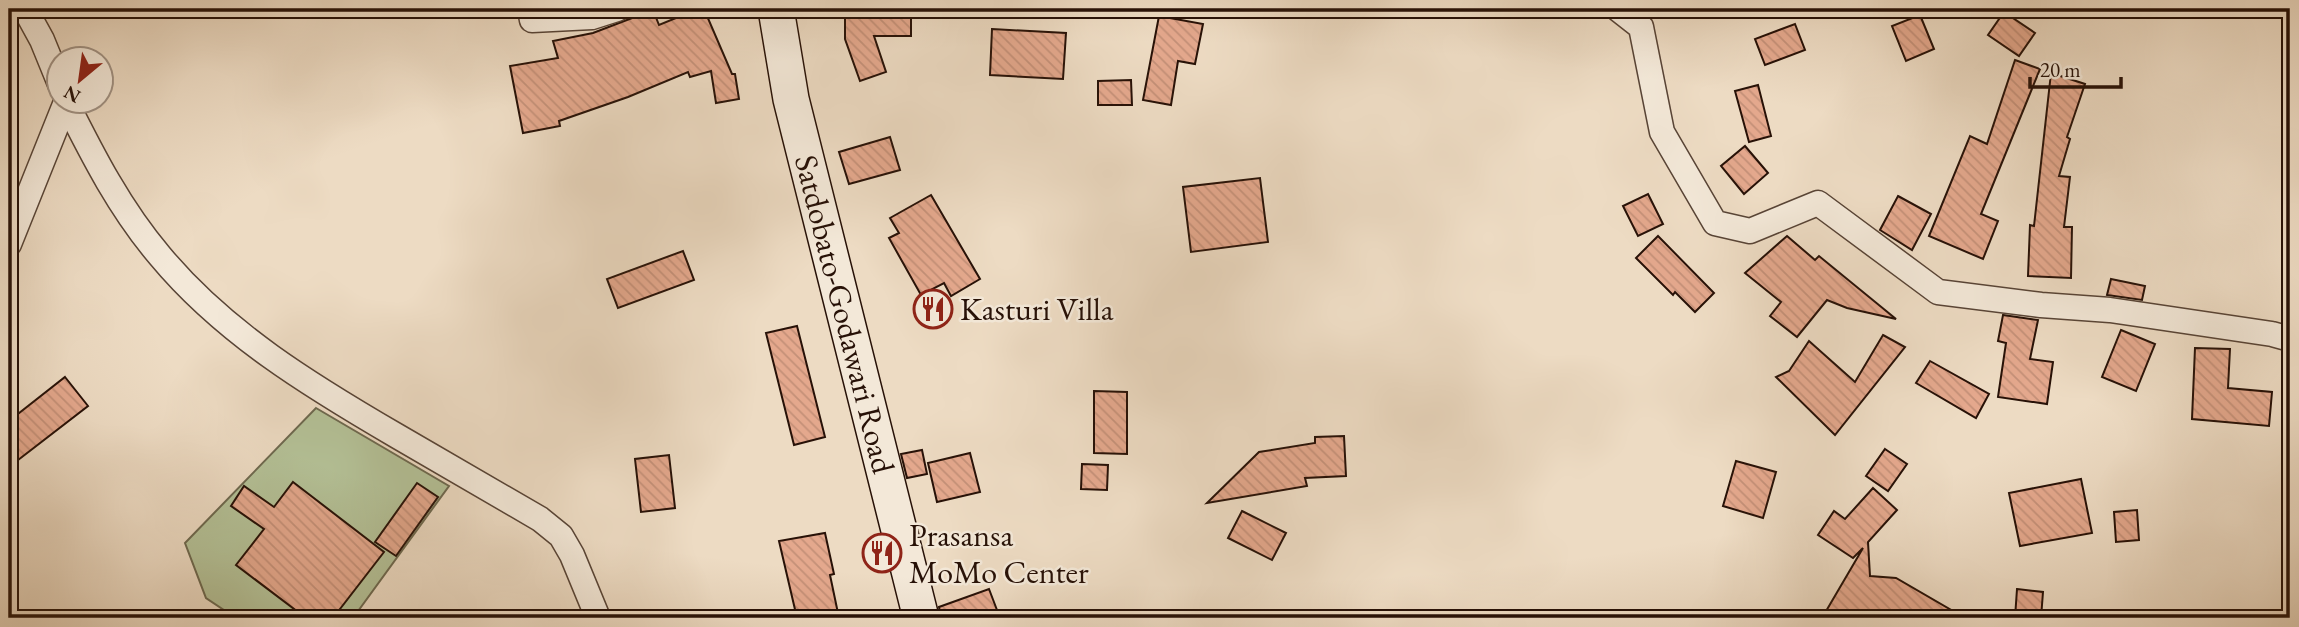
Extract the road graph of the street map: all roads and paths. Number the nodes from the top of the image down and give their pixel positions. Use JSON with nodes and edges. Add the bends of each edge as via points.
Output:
{"nodes":[{"id":1,"x":25,"y":9,"type":"edge"},
{"id":2,"x":530,"y":9,"type":"edge"},
{"id":3,"x":617,"y":9,"type":"edge"},
{"id":4,"x":776,"y":9,"type":"edge"},
{"id":5,"x":1618,"y":9,"type":"edge"},
{"id":6,"x":46,"y":48,"type":"edge"},
{"id":7,"x":60,"y":116,"type":"edge"},
{"id":8,"x":73,"y":116,"type":"edge"},
{"id":9,"x":9,"y":244,"type":"edge"},
{"id":10,"x":2290,"y":339,"type":"edge"},
{"id":11,"x":598,"y":618,"type":"edge"},
{"id":12,"x":921,"y":618,"type":"edge"}],
"edges":[{"from":1,"to":6,"type":"street"},
{"from":2,"to":3,"type":"street","via":[[532,20],[592,17]]},
{"from":4,"to":12,"type":"street","name":"Satdobato-Godawari Road","via":[[791,99]]},
{"from":5,"to":10,"type":"street","via":[[1641,27],[1662,132],[1714,223],[1750,231],[1818,203],[1938,292],[2110,310]]},
{"from":7,"to":9,"type":"street"},
{"from":8,"to":11,"type":"street","via":[[109,186],[160,257],[209,305],[257,348],[337,400],[540,519],[561,536]]}]}
